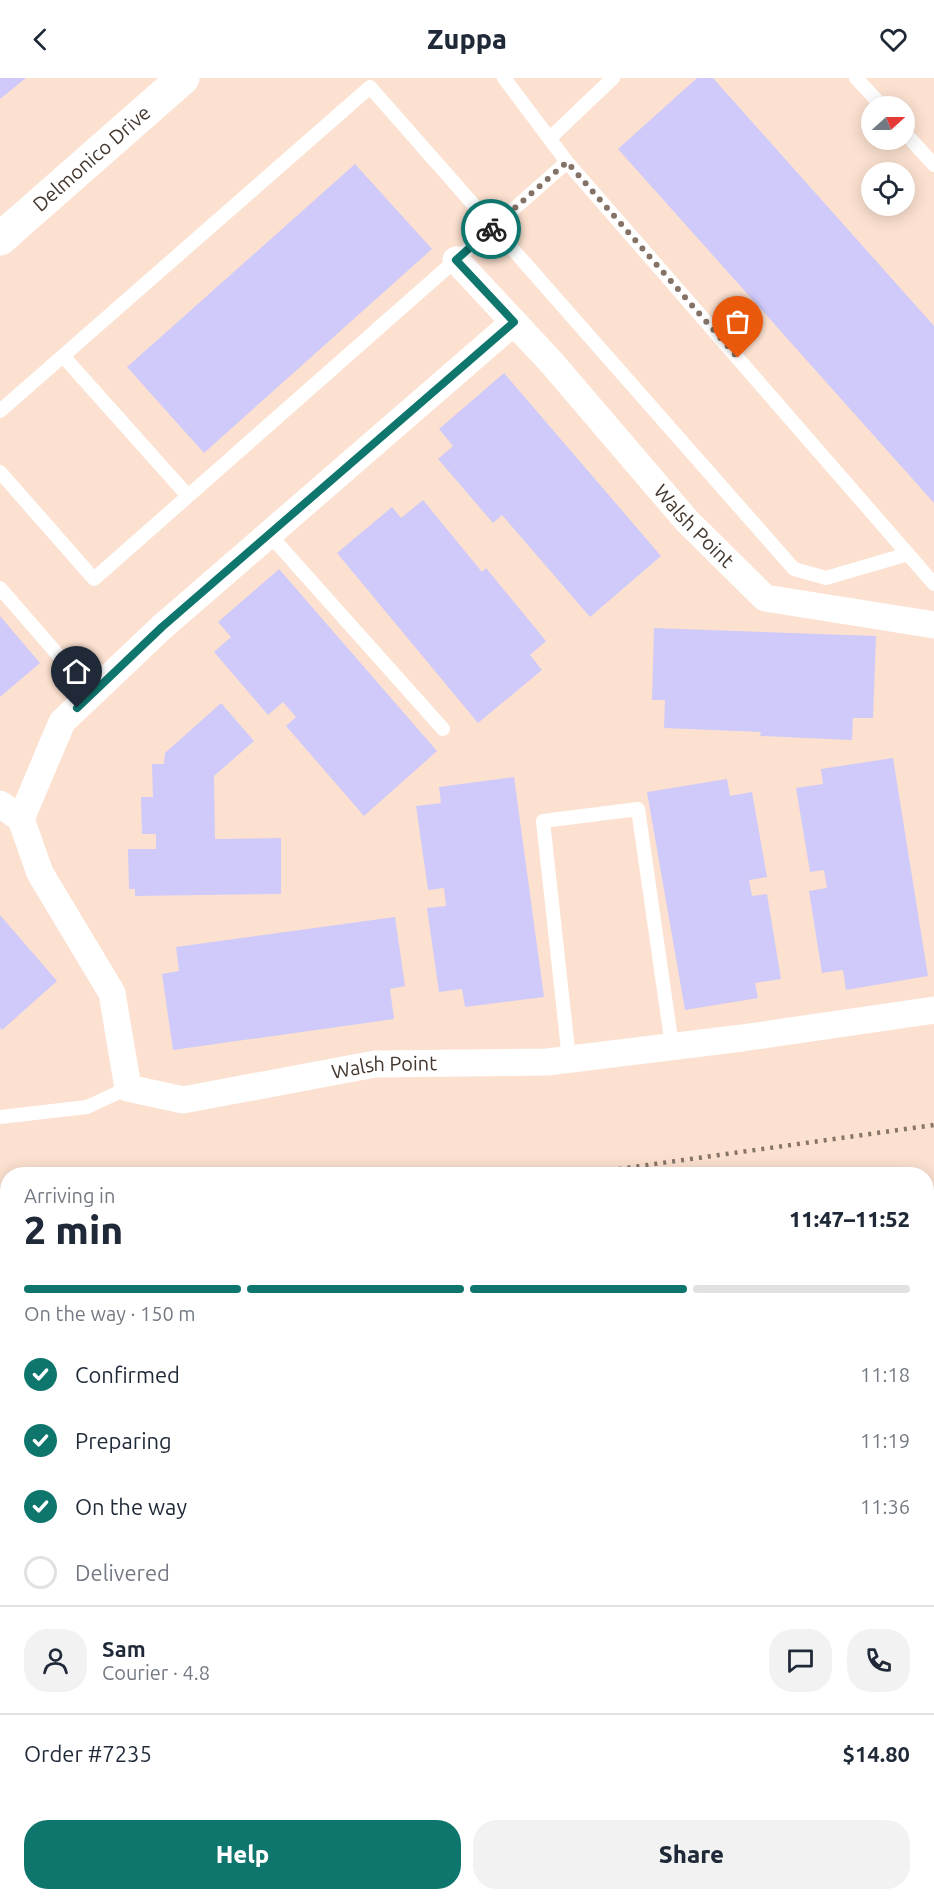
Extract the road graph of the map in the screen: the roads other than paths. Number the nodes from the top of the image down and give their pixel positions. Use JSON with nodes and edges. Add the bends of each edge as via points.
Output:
{"nodes":[{"id":1,"x":183,"y":78,"type":"edge"},
{"id":2,"x":504,"y":78,"type":"edge"},
{"id":3,"x":613,"y":78,"type":"edge"},
{"id":4,"x":856,"y":78,"type":"edge"},
{"id":5,"x":873,"y":96,"type":"edge"},
{"id":6,"x":549,"y":138,"type":"junction"},
{"id":7,"x":915,"y":144,"type":"edge"},
{"id":8,"x":567,"y":162,"type":"junction"},
{"id":9,"x":934,"y":165,"type":"edge"},
{"id":10,"x":493,"y":227,"type":"junction"},
{"id":11,"x":0,"y":239,"type":"edge"},
{"id":12,"x":456,"y":260,"type":"junction"},
{"id":13,"x":514,"y":322,"type":"junction"},
{"id":14,"x":63,"y":356,"type":"junction"},
{"id":15,"x":0,"y":411,"type":"edge"},
{"id":16,"x":0,"y":472,"type":"edge"},
{"id":17,"x":188,"y":496,"type":"junction"},
{"id":18,"x":269,"y":534,"type":"junction"},
{"id":19,"x":909,"y":554,"type":"junction"},
{"id":20,"x":934,"y":584,"type":"edge"},
{"id":21,"x":0,"y":588,"type":"edge"},
{"id":22,"x":934,"y":625,"type":"edge"},
{"id":23,"x":92,"y":694,"type":"junction"},
{"id":24,"x":443,"y":729,"type":"dead end"},
{"id":25,"x":11,"y":812,"type":"edge"},
{"id":26,"x":934,"y":1010,"type":"edge"},
{"id":27,"x":672,"y":1046,"type":"junction"},
{"id":28,"x":569,"y":1059,"type":"junction"},
{"id":29,"x":128,"y":1088,"type":"junction"},
{"id":30,"x":0,"y":1118,"type":"edge"}],
"edges":[{"from":1,"to":11,"type":"street","name":"Delmonico Drive"},
{"from":2,"to":6,"type":"lane"},
{"from":3,"to":6,"type":"lane"},
{"from":4,"to":5,"type":"lane"},
{"from":6,"to":8,"type":"lane"},
{"from":7,"to":9,"type":"lane"},
{"from":8,"to":10,"type":"lane"},
{"from":8,"to":19,"type":"lane"},
{"from":10,"to":12,"type":"lane"},
{"from":10,"to":14,"type":"lane","via":[[370,87]]},
{"from":10,"to":19,"type":"lane","via":[[794,569],[826,578]]},
{"from":12,"to":13,"type":"street","name":"Walsh Point"},
{"from":12,"to":17,"type":"lane"},
{"from":13,"to":18,"type":"street"},
{"from":13,"to":22,"type":"street","name":"Walsh Point","via":[[687,521],[765,598]]},
{"from":14,"to":15,"type":"lane"},
{"from":14,"to":17,"type":"lane"},
{"from":16,"to":17,"type":"lane","via":[[94,579]]},
{"from":18,"to":23,"type":"street"},
{"from":18,"to":24,"type":"lane"},
{"from":19,"to":20,"type":"lane"},
{"from":21,"to":23,"type":"lane"},
{"from":23,"to":25,"type":"street","via":[[62,722]]},
{"from":25,"to":29,"type":"street","via":[[40,873],[112,993]]},
{"from":26,"to":27,"type":"street","name":"Walsh Point"},
{"from":27,"to":28,"type":"street","name":"Walsh Point"},
{"from":27,"to":28,"type":"lane","via":[[638,809],[543,821]]},
{"from":28,"to":29,"type":"street","name":"Walsh Point","via":[[375,1064],[183,1100]]},
{"from":29,"to":30,"type":"lane","via":[[87,1107]]}]}
